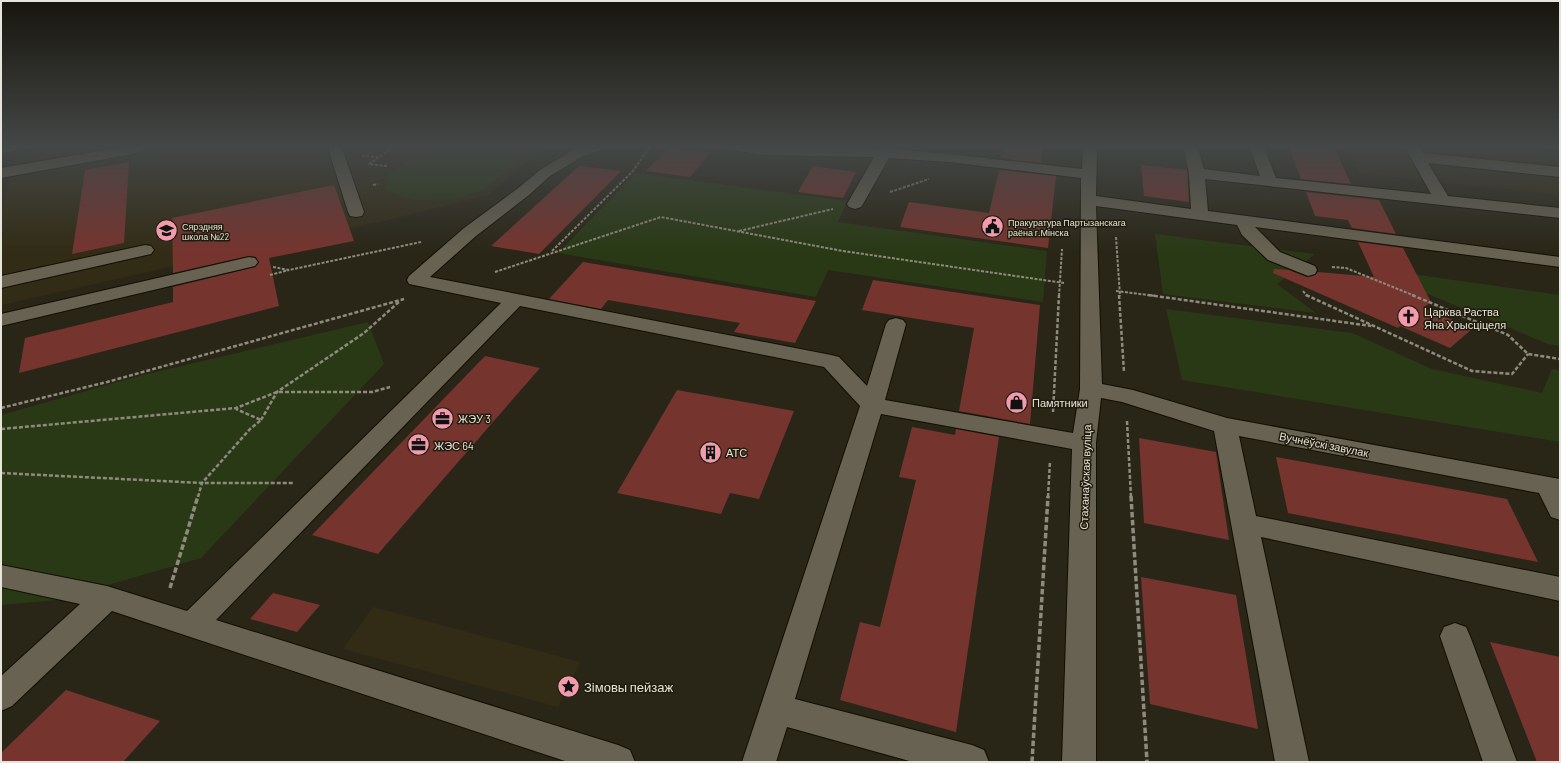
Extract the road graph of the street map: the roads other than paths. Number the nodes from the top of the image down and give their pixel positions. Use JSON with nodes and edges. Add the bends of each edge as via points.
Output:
{"nodes":[{"id":1,"x":346,"y":181,"type":"edge"},
{"id":2,"x":537,"y":181,"type":"edge"},
{"id":3,"x":869,"y":181,"type":"edge"},
{"id":4,"x":1089,"y":181,"type":"edge"},
{"id":5,"x":1197,"y":181,"type":"edge"},
{"id":6,"x":1257,"y":181,"type":"edge"},
{"id":7,"x":1431,"y":181,"type":"edge"},
{"id":8,"x":1270,"y":182,"type":"joint"},
{"id":9,"x":1088,"y":200,"type":"junction"},
{"id":10,"x":1442,"y":200,"type":"junction"},
{"id":11,"x":855,"y":204,"type":"road end"},
{"id":12,"x":356,"y":212,"type":"dead end"},
{"id":13,"x":1560,"y":213,"type":"edge"},
{"id":14,"x":1200,"y":215,"type":"junction"},
{"id":15,"x":1244,"y":220,"type":"junction"},
{"id":16,"x":145,"y":250,"type":"dead end"},
{"id":17,"x":249,"y":262,"type":"road end"},
{"id":18,"x":1560,"y":262,"type":"edge"},
{"id":19,"x":1308,"y":270,"type":"road end"},
{"id":20,"x":1,"y":282,"type":"edge"},
{"id":21,"x":516,"y":299,"type":"junction"},
{"id":22,"x":1,"y":320,"type":"edge"},
{"id":23,"x":896,"y":324,"type":"dead end"},
{"id":24,"x":1091,"y":389,"type":"junction"},
{"id":25,"x":872,"y":405,"type":"junction"},
{"id":26,"x":1225,"y":426,"type":"junction"},
{"id":27,"x":1084,"y":443,"type":"junction"},
{"id":28,"x":1554,"y":487,"type":"edge"},
{"id":29,"x":1560,"y":510,"type":"edge"},
{"id":30,"x":1245,"y":524,"type":"junction"},
{"id":31,"x":1,"y":576,"type":"edge"},
{"id":32,"x":1560,"y":589,"type":"edge"},
{"id":33,"x":107,"y":598,"type":"junction"},
{"id":34,"x":192,"y":625,"type":"junction"},
{"id":35,"x":1455,"y":636,"type":"dead end"},
{"id":36,"x":1,"y":696,"type":"edge"},
{"id":37,"x":776,"y":709,"type":"junction"},
{"id":38,"x":618,"y":762,"type":"edge"},
{"id":39,"x":760,"y":762,"type":"edge"},
{"id":40,"x":972,"y":762,"type":"edge"},
{"id":41,"x":1079,"y":762,"type":"edge"},
{"id":42,"x":1292,"y":762,"type":"edge"},
{"id":43,"x":1500,"y":762,"type":"edge"}],
"edges":[{"from":1,"to":12,"type":"street"},
{"from":2,"to":21,"type":"street","via":[[470,232],[416,280]]},
{"from":3,"to":11,"type":"street"},
{"from":4,"to":9,"type":"street","name":"Стаханаўская вуліца"},
{"from":5,"to":14,"type":"street"},
{"from":6,"to":8,"type":"street"},
{"from":7,"to":10,"type":"street"},
{"from":8,"to":10,"type":"street"},
{"from":9,"to":14,"type":"street"},
{"from":9,"to":24,"type":"street","name":"Стаханаўская вуліца"},
{"from":10,"to":13,"type":"street"},
{"from":14,"to":15,"type":"street"},
{"from":15,"to":18,"type":"street"},
{"from":15,"to":19,"type":"street","via":[[1248,231],[1274,256]]},
{"from":16,"to":20,"type":"street"},
{"from":17,"to":22,"type":"street"},
{"from":21,"to":25,"type":"street","via":[[831,362]]},
{"from":21,"to":34,"type":"street"},
{"from":23,"to":25,"type":"street"},
{"from":24,"to":26,"type":"street","name":"Вучнёўскі завулак","via":[[1125,395]]},
{"from":24,"to":27,"type":"street","name":"Стаханаўская вуліца"},
{"from":25,"to":27,"type":"street"},
{"from":25,"to":37,"type":"street"},
{"from":26,"to":28,"type":"street","name":"Вучнёўскі завулак"},
{"from":26,"to":30,"type":"street"},
{"from":27,"to":41,"type":"street","name":"Стаханаўская вуліца"},
{"from":28,"to":29,"type":"street"},
{"from":30,"to":32,"type":"street"},
{"from":30,"to":42,"type":"street"},
{"from":31,"to":33,"type":"street"},
{"from":33,"to":34,"type":"street"},
{"from":33,"to":36,"type":"street"},
{"from":34,"to":38,"type":"street"},
{"from":35,"to":43,"type":"street"},
{"from":37,"to":39,"type":"street"},
{"from":37,"to":40,"type":"street"}]}
